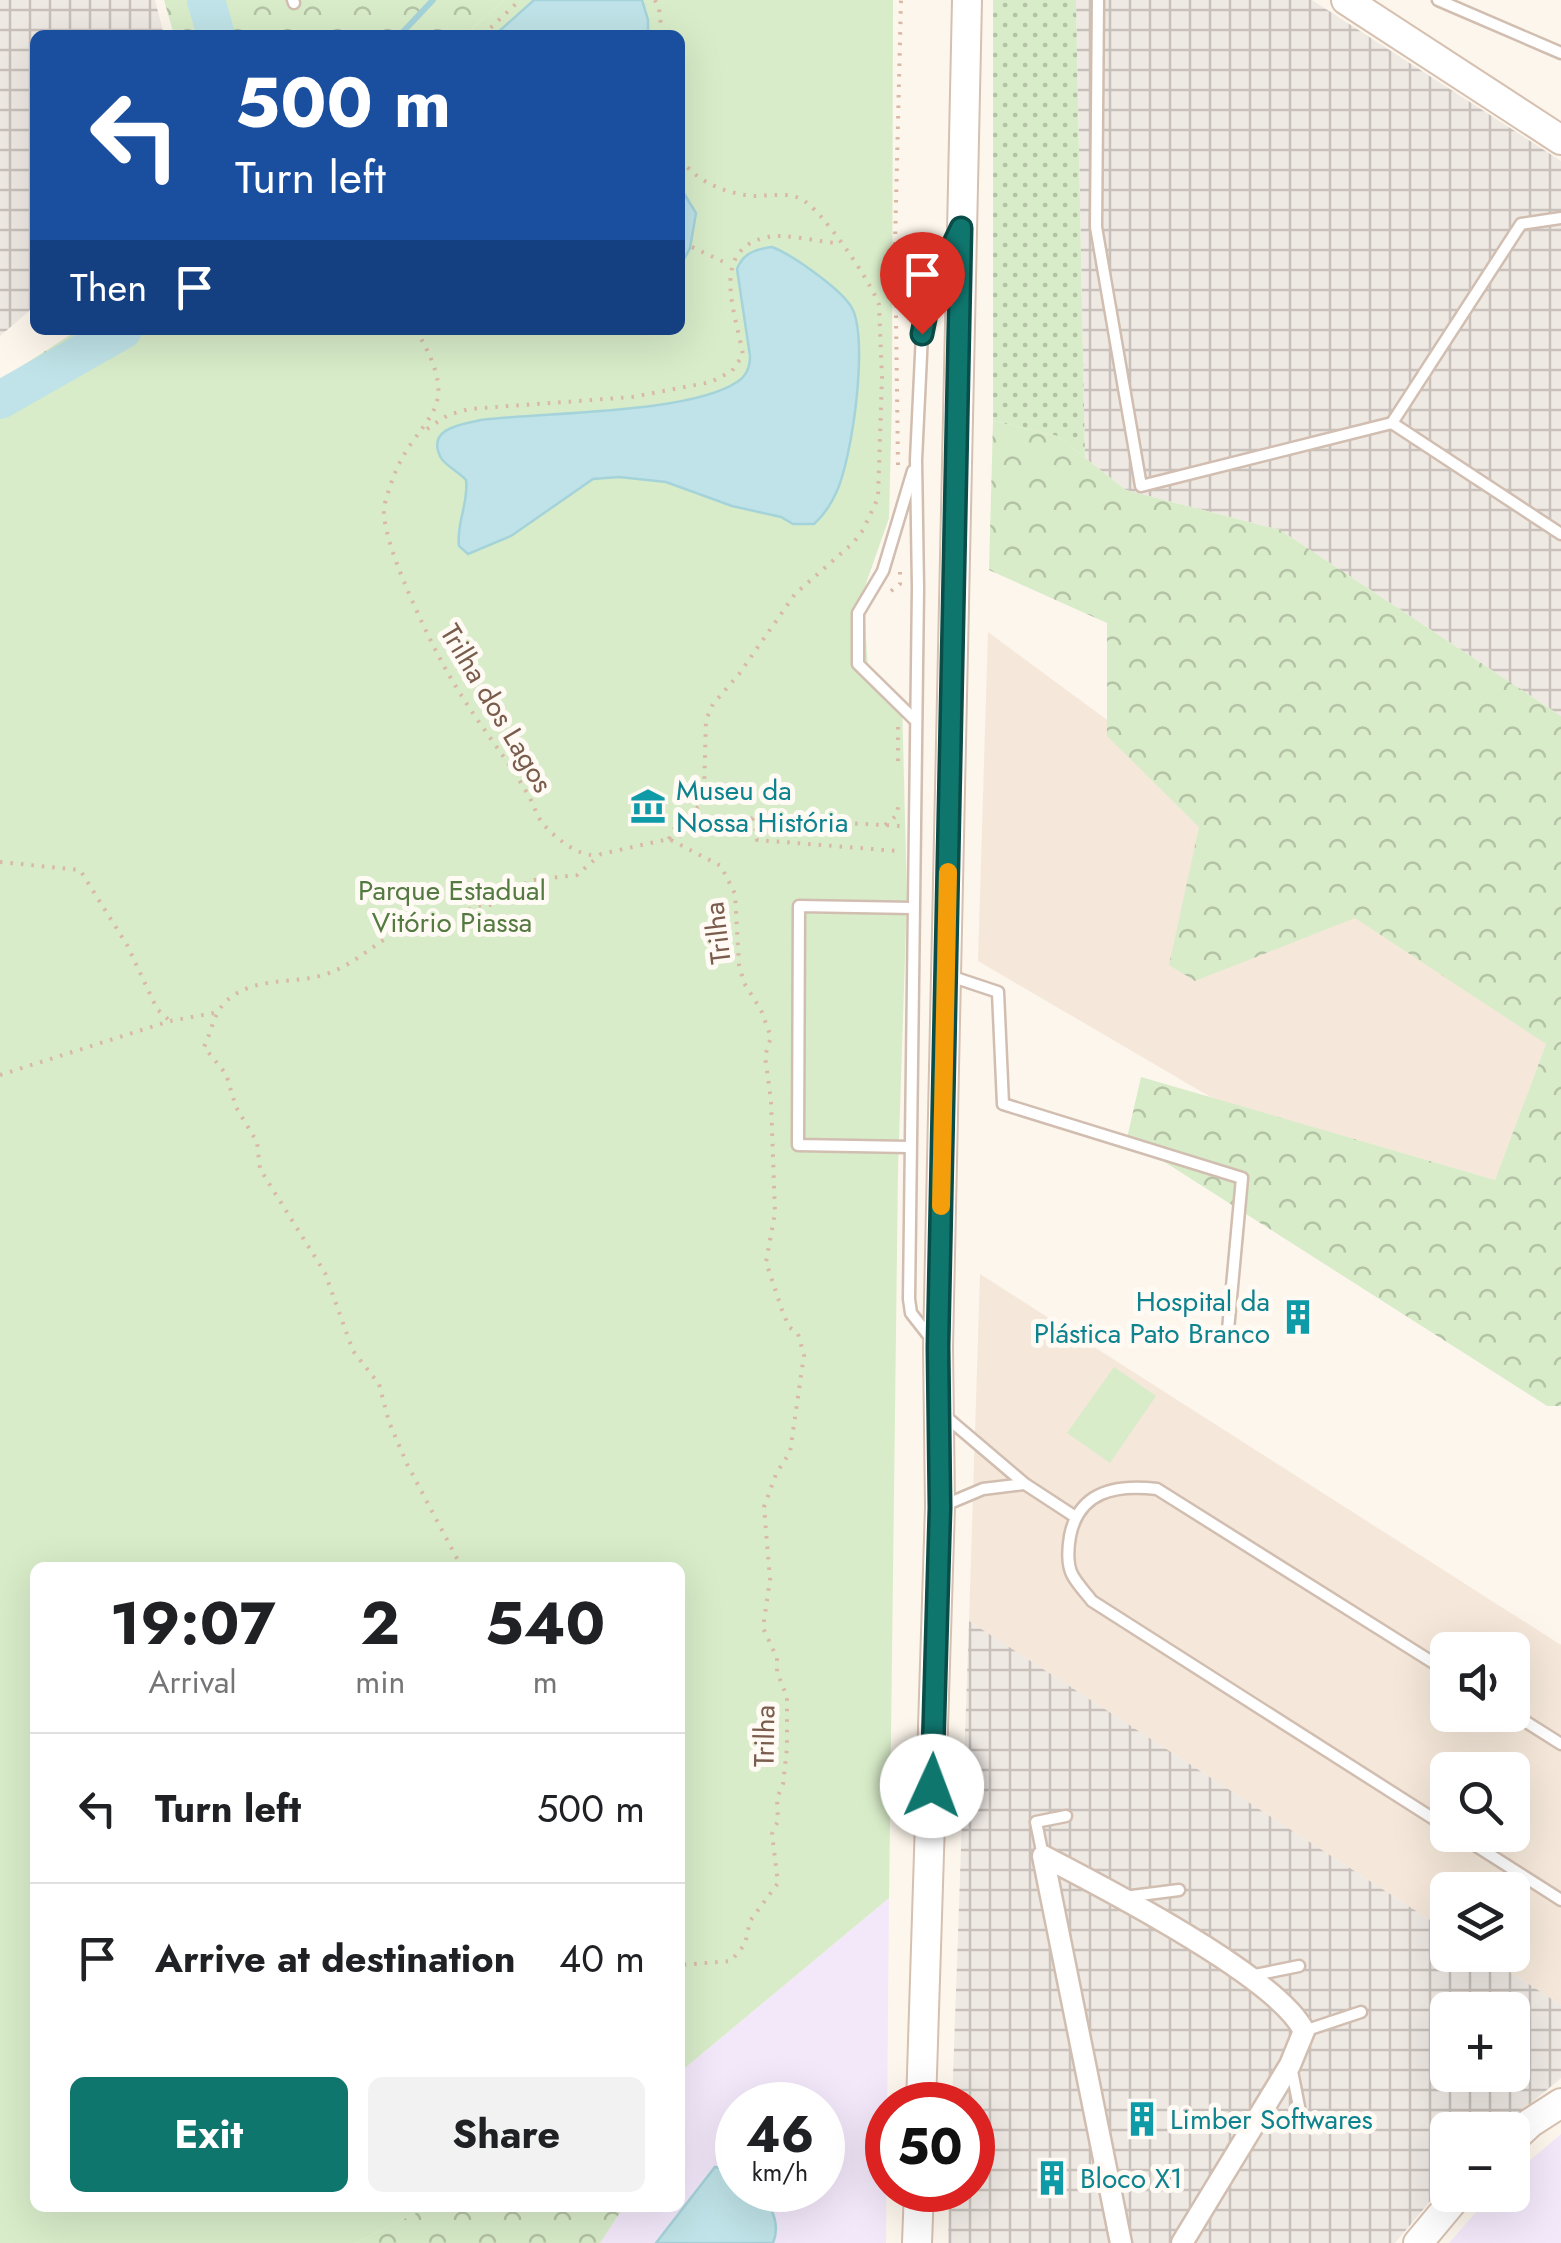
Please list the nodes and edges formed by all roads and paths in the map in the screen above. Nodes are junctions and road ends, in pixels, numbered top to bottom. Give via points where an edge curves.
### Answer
1 (520, 0) edge
2 (655, 0) edge
3 (901, 0) edge
4 (967, 0) edge
5 (1098, 0) edge
6 (1438, 0) edge
7 (1353, 2) edge
8 (488, 30) edge
9 (662, 30) edge
10 (1561, 35) edge
11 (1557, 50) edge
12 (1561, 140) edge
13 (685, 163) edge
14 (1561, 218) edge
15 (961, 228) junction
16 (840, 243) junction
17 (692, 247) dead end
18 (730, 265) junction
19 (419, 335) edge
20 (1392, 424) junction
21 (423, 432) junction
22 (916, 460) junction
23 (898, 478) dead end
24 (1561, 534) edge
25 (900, 567) dead end
26 (888, 593) dead end
27 (898, 704) junction
28 (914, 719) junction
29 (898, 772) dead end
30 (898, 806) dead end
31 (754, 818) junction
32 (885, 825) junction
33 (915, 827) junction
34 (669, 839) junction
35 (915, 852) junction
36 (602, 854) junction
37 (0, 862) edge
38 (913, 908) junction
39 (946, 974) junction
40 (214, 1012) junction
41 (170, 1020) junction
42 (0, 1075) edge
43 (909, 1146) junction
44 (1228, 1330) dead end
45 (938, 1347) junction
46 (939, 1411) junction
47 (1025, 1484) junction
48 (940, 1508) junction
49 (1074, 1516) junction
50 (459, 1562) edge
51 (1430, 1661) edge
52 (1530, 1724) edge
53 (1561, 1744) edge
54 (1066, 1816) dead end
55 (1430, 1817) edge
56 (1486, 1852) edge
57 (1042, 1856) junction
58 (1180, 1890) dead end
59 (1123, 1897) junction
60 (1561, 1900) edge
61 (685, 1965) edge
62 (1299, 1966) dead end
63 (1248, 1976) junction
64 (1361, 2012) dead end
65 (1304, 2031) junction
66 (1290, 2065) junction
67 (922, 2082) edge
68 (1561, 2103) edge
69 (1302, 2122) dead end
70 (1530, 2123) edge
71 (918, 2212) edge
72 (1444, 2212) edge
73 (917, 2243) edge
74 (1121, 2243) edge
75 (1182, 2243) edge
76 (1418, 2243) edge

1 - 8 path
2 - 9 path
3 - 23 path
4 - 15 main road
5 - 20 lane via 1096,226 1141,486
6 - 11 lane
7 - 12 main road
10 - 11 lane
13 - 16 path via 721,188 800,198
14 - 20 lane via 1522,224
15 - 22 lane via 930,294 922,334
15 - 39 main road
16 - 18 path via 770,236 746,245
16 - 34 path via 880,305 878,498 853,543 795,594 713,704 699,806
17 - 18 path
18 - 21 path via 743,355 710,382 632,397 468,409
19 - 21 path, Trilha dos Lagos via 438,382 435,410
20 - 24 lane
21 - 36 path, Trilha dos Lagos via 405,450 385,501 398,567 462,697 542,824 590,856
22 - 27 lane via 883,570 858,613 858,664
22 - 28 lane
25 - 26 path via 900,584
27 - 28 lane
27 - 29 path
28 - 33 lane
30 - 32 path
31 - 32 path
31 - 34 path
31 - 35 path via 756,840
32 - 33 path
33 - 35 lane
34 - 36 path
34 - 61 path, Trilha via 721,866 736,894 739,964 771,1037 766,1056 775,1213 766,1262 804,1355 790,1452 764,1507 770,1579 763,1628 787,1697 788,1748 772,1834 778,1884 730,1961
35 - 38 lane
36 - 40 path via 577,874 534,880 492,905 402,929 340,969 246,988
37 - 41 path via 80,870 157,1009
38 - 43 lane
38 - 43 lane via 799,906 798,1145
39 - 44 lane via 998,992 1003,1104 1242,1178
39 - 45 main road
40 - 41 path
40 - 50 path via 205,1052 226,1074 257,1142 260,1169 325,1273 353,1351 378,1384 407,1464
41 - 42 path
43 - 45 lane via 908,1299
45 - 46 main road
46 - 47 lane
46 - 48 main road
47 - 48 lane via 983,1489
47 - 49 lane
48 - 67 main road
49 - 51 lane via 1097,1495 1128,1486 1157,1489
49 - 55 lane via 1070,1573 1092,1602
52 - 53 lane
54 - 57 lane via 1036,1822
56 - 60 lane
57 - 59 street
57 - 74 street
58 - 59 lane
59 - 63 street
62 - 63 lane
63 - 65 street via 1298,2018
64 - 65 lane
65 - 66 street
66 - 69 lane
66 - 75 street
68 - 70 main road
71 - 73 main road
72 - 76 main road

